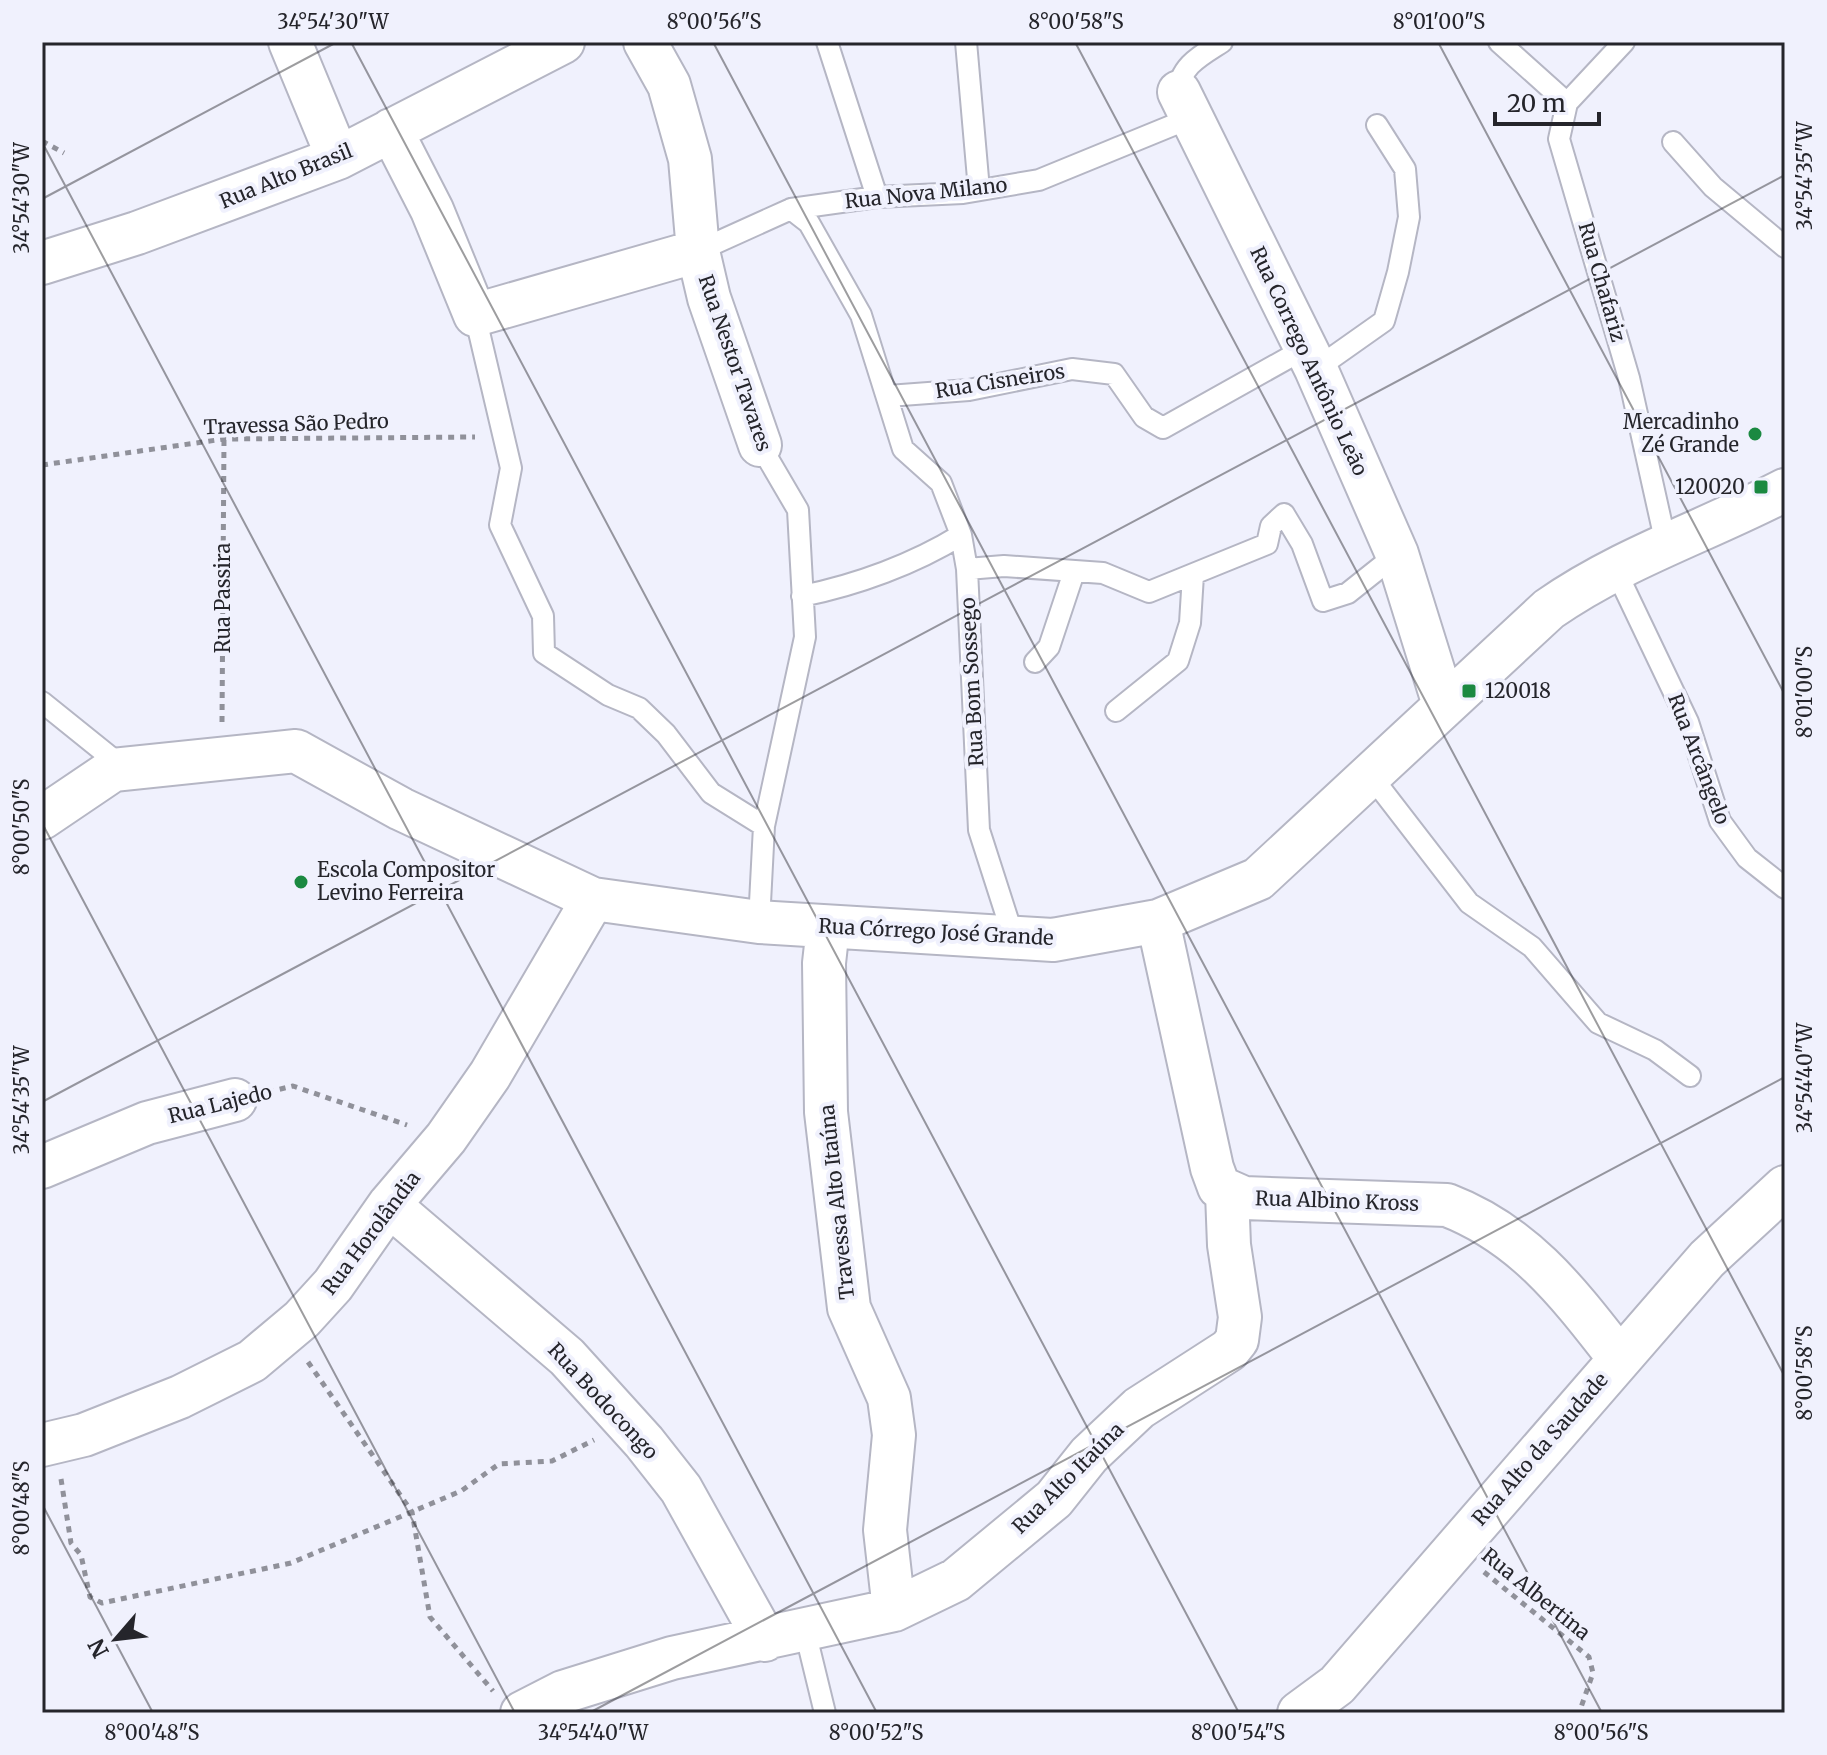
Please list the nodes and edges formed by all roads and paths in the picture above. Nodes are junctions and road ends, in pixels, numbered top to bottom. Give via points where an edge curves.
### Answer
1 (290, 42) edge
2 (563, 42) edge
3 (645, 42) edge
4 (827, 42) edge
5 (966, 42) edge
6 (1222, 42) edge
7 (1499, 42) edge
8 (1624, 42) edge
9 (1567, 103) junction
10 (1186, 104) junction
11 (1377, 125) dead end
12 (391, 130) junction
13 (42, 141) edge
14 (1673, 142) dead end
15 (64, 153) dead end
16 (338, 158) junction
17 (979, 190) junction
18 (877, 197) junction
19 (791, 209) junction
20 (1785, 247) edge
21 (698, 251) junction
22 (42, 263) edge
23 (475, 315) junction
24 (1311, 359) junction
25 (888, 396) junction
26 (505, 436) junction
27 (224, 439) junction
28 (760, 445) joint
29 (42, 465) edge
30 (1785, 490) edge
31 (961, 535) junction
32 (1666, 544) junction
33 (1397, 554) junction
34 (967, 569) junction
35 (1615, 569) junction
36 (1074, 572) junction
37 (1193, 575) junction
38 (802, 596) junction
39 (1035, 662) dead end
40 (42, 702) edge
41 (1444, 705) junction
42 (1116, 711) dead end
43 (221, 757) junction
44 (124, 768) junction
45 (1371, 776) junction
46 (42, 818) edge
47 (764, 826) junction
48 (1785, 888) edge
49 (593, 899) junction
50 (1158, 921) junction
51 (759, 922) junction
52 (828, 927) junction
53 (1014, 939) junction
54 (1690, 1076) dead end
55 (235, 1100) joint
56 (446, 1138) junction
57 (42, 1167) edge
58 (1785, 1187) edge
59 (1227, 1193) junction
60 (389, 1205) junction
61 (287, 1332) junction
62 (1619, 1358) junction
63 (627, 1423) junction
64 (48, 1443) edge
65 (412, 1512) junction
66 (1454, 1549) junction
67 (894, 1610) junction
68 (805, 1631) junction
69 (765, 1640) junction
70 (512, 1707) edge
71 (825, 1713) edge
72 (1299, 1713) edge
73 (1579, 1713) edge

1 - 16 street
2 - 12 street, Rua Alto Brasil
3 - 21 street, Rua Nestor Tavares via 669,85 690,159
4 - 18 lane
5 - 17 lane
6 - 10 lane via 1179,78
7 - 9 lane
8 - 9 lane
9 - 32 lane, Rua Chafariz via 1559,139 1629,378
10 - 17 lane, Rua Nova Milano via 1039,180
10 - 24 street, Rua Corrego Antônio Leão
11 - 24 lane via 1405,169 1409,217 1398,272 1384,321
12 - 16 street, Rua Alto Brasil
12 - 23 street via 432,210
13 - 15 path
14 - 20 lane via 1713,187
16 - 22 street, Rua Alto Brasil
17 - 18 lane, Rua Nova Milano
18 - 19 lane, Rua Nova Milano
19 - 21 lane, Rua Nova Milano
19 - 25 lane via 809,223 861,315
21 - 23 street
21 - 28 street, Rua Nestor Tavares
23 - 26 lane
24 - 25 lane, Rua Cisneiros via 1163,428 1144,417 1114,374 1072,369 969,390
24 - 33 street, Rua Corrego Antônio Leão
25 - 31 lane via 903,449 941,483
26 - 27 path, Travessa São Pedro
26 - 47 lane via 511,468 500,525 543,616 544,653 608,695 639,708 711,793
27 - 29 path, Travessa São Pedro
27 - 43 path, Rua Passira
28 - 38 lane, Rua Nestor Tavares via 798,510
30 - 32 street, Rua Córrego José Grande
31 - 34 lane
31 - 38 lane via 935,551 837,589
32 - 35 street, Rua Córrego José Grande
33 - 37 lane, Rua Bom Sossego via 1348,593 1323,601 1302,544 1284,514 1271,526 1267,544
33 - 41 street, Rua Corrego Antônio Leão
34 - 36 lane, Rua Bom Sossego via 1004,566
34 - 53 lane, Rua Bom Sossego via 979,830
35 - 41 street, Rua Córrego José Grande via 1549,609
35 - 48 lane, Rua Arcângelo via 1688,722 1720,821 1747,858
36 - 37 lane, Rua Bom Sossego via 1103,573 1149,592
36 - 39 lane via 1049,647
37 - 42 lane via 1190,623 1178,661
38 - 47 lane, Rua Nestor Tavares via 805,637
40 - 44 lane
41 - 45 street, Rua Córrego José Grande
43 - 44 street, Rua Córrego José Grande
43 - 49 street, Rua Córrego José Grande via 296,751 388,802
44 - 46 street, Rua Córrego José Grande via 113,770
45 - 50 street, Rua Córrego José Grande via 1258,879
45 - 54 lane via 1469,903 1532,947 1598,1023 1655,1050
47 - 51 lane, Rua Nestor Tavares
49 - 51 street, Rua Córrego José Grande
49 - 56 street, Rua Horolândia via 490,1075
50 - 53 street, Rua Córrego José Grande via 1053,940
50 - 59 street, Rua Albino Kross via 1212,1168
51 - 52 street, Rua Córrego José Grande
52 - 53 street, Rua Córrego José Grande
52 - 67 street, Travessa Alto Itaúna via 826,1112 849,1308 889,1398 885,1530
55 - 56 path, Rua Lajedo via 293,1086
55 - 57 street, Rua Lajedo via 147,1123
56 - 60 street, Rua Horolândia
58 - 62 street, Rua Alto da Saudade via 1707,1259
59 - 62 street, Rua Albino Kross via 1244,1198 1447,1205 1470,1214 1521,1245 1552,1273
59 - 67 street, Rua Alto Itaúna via 1240,1317 1237,1340 1139,1408 1089,1455 1054,1499 956,1580
60 - 61 street, Rua Horolândia via 333,1285
60 - 63 street, Rua Bodocongo via 567,1357
61 - 64 street, Rua Horolândia via 252,1361 180,1397 84,1435
61 - 65 path
62 - 66 street, Rua Alto da Saudade
63 - 65 path via 552,1461 499,1464 461,1491
63 - 69 street, Rua Bodocongo via 681,1489
64 - 65 path via 71,1543 81,1555 90,1597 102,1603 291,1563
65 - 70 path via 430,1617
66 - 72 street, Rua Alto da Saudade via 1337,1685
66 - 73 path, Rua Albertina via 1589,1657 1593,1673
67 - 68 street, Rua Alto Itaúna
68 - 69 street, Rua Alto Itaúna
68 - 71 lane
69 - 70 street, Rua Alto Itaúna via 672,1658

